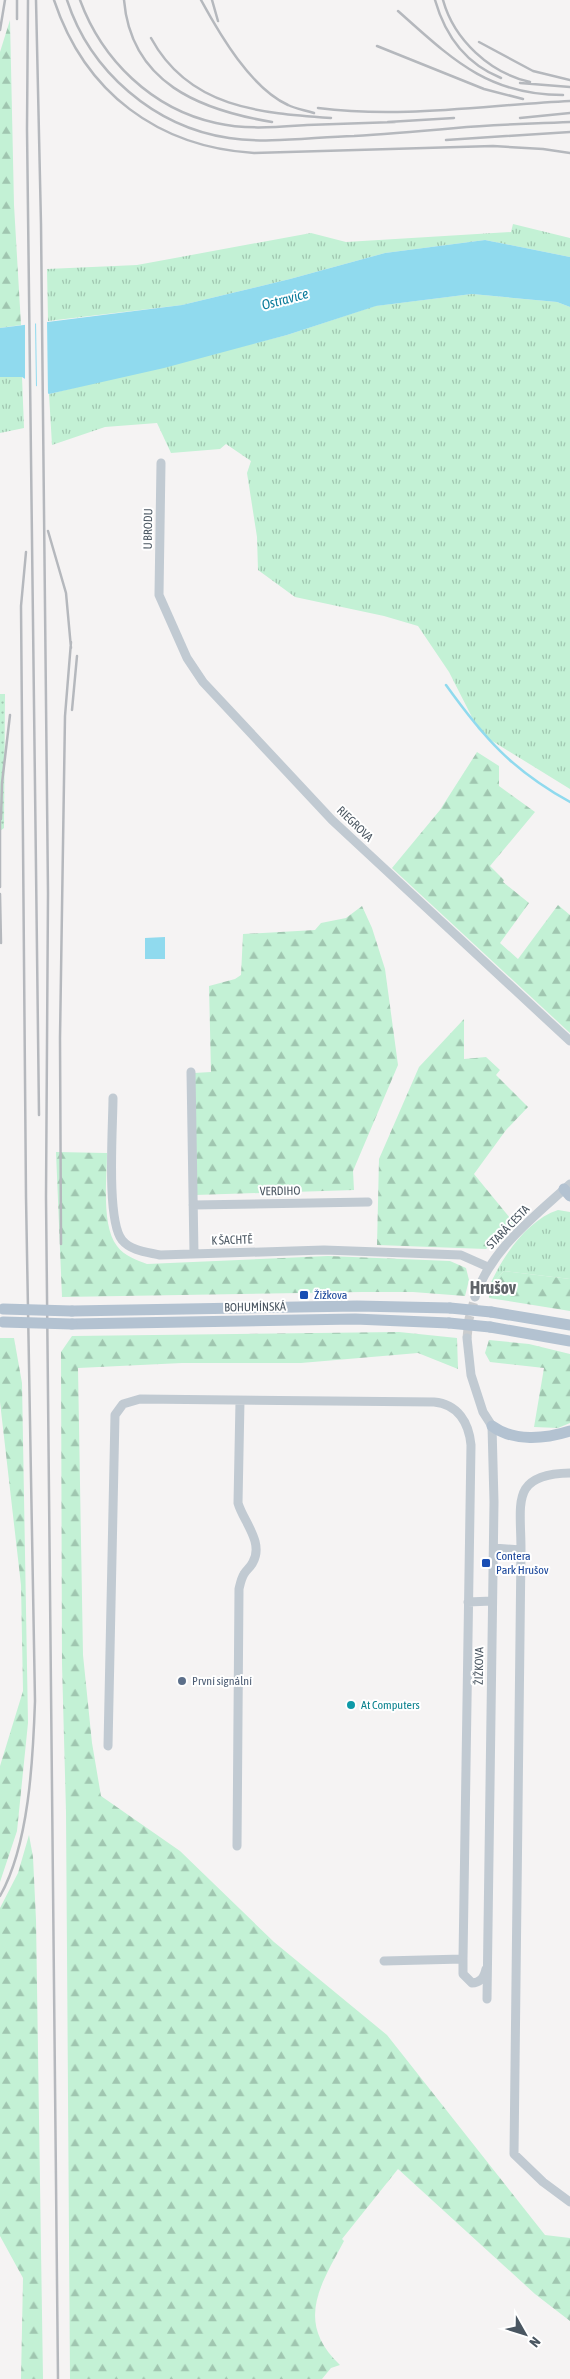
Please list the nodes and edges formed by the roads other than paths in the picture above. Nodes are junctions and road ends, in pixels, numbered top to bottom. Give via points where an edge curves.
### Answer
1 (161, 463) dead end
2 (160, 595) joint
3 (570, 1041) edge
4 (190, 1072) dead end
5 (113, 1098) dead end
6 (568, 1190) edge
7 (368, 1202) dead end
8 (193, 1204) junction
9 (194, 1254) junction
10 (488, 1267) junction
11 (475, 1297) tunnel mouth
12 (1, 1309) edge
13 (534, 1318) junction
14 (570, 1320) edge
15 (1, 1322) edge
16 (570, 1325) edge
17 (531, 1333) junction
18 (467, 1338) tunnel mouth
19 (570, 1341) edge
20 (570, 1348) edge
21 (240, 1400) junction
22 (492, 1426) junction
23 (570, 1431) edge
24 (570, 1473) edge
25 (494, 1548) junction
26 (521, 1550) junction
27 (492, 1601) junction
28 (468, 1602) junction
29 (108, 1746) dead end
30 (237, 1846) dead end
31 (488, 1957) junction
32 (463, 1959) junction
33 (384, 1961) dead end
34 (486, 1999) dead end
35 (570, 2202) edge

1 - 2 street, U BRODU
2 - 3 street, RIEGROVA via 187,658 203,682 332,820
4 - 8 street
5 - 9 street, K ŠACHTĚ via 113,1213 121,1239 134,1249 160,1255
6 - 10 street, STARÁ CESTA via 511,1240
7 - 8 street, VERDIHO
8 - 9 street
9 - 10 street, K ŠACHTĚ via 324,1250 461,1255
10 - 11 street, STARÁ CESTA
12 - 13 main road, BOHUMÍNSKÁ, bridge via 72,1311 357,1306 450,1308
13 - 14 main road
13 - 16 main road, BOHUMÍNSKÁ
15 - 17 main road, BOHUMÍNSKÁ, bridge via 355,1320 449,1323
17 - 19 main road, BOHUMÍNSKÁ
17 - 20 main road
18 - 22 street, ŽIŽKOVA via 471,1375 483,1412
21 - 28 street via 434,1402 457,1410 467,1425 471,1445
21 - 29 street via 140,1399 124,1404 115,1415
21 - 30 street via 238,1504 251,1528 256,1548 254,1561 244,1574 239,1589
22 - 23 main road via 506,1435 515,1436 544,1437
22 - 25 street, ŽIŽKOVA
24 - 26 street via 552,1473 526,1486 521,1502
25 - 26 street
25 - 27 street, ŽIŽKOVA
26 - 35 street via 514,2154
27 - 28 street
27 - 31 street, ŽIŽKOVA
28 - 32 street
31 - 32 street via 483,1978 474,1983 464,1977
31 - 34 street, ŽIŽKOVA
32 - 33 street

